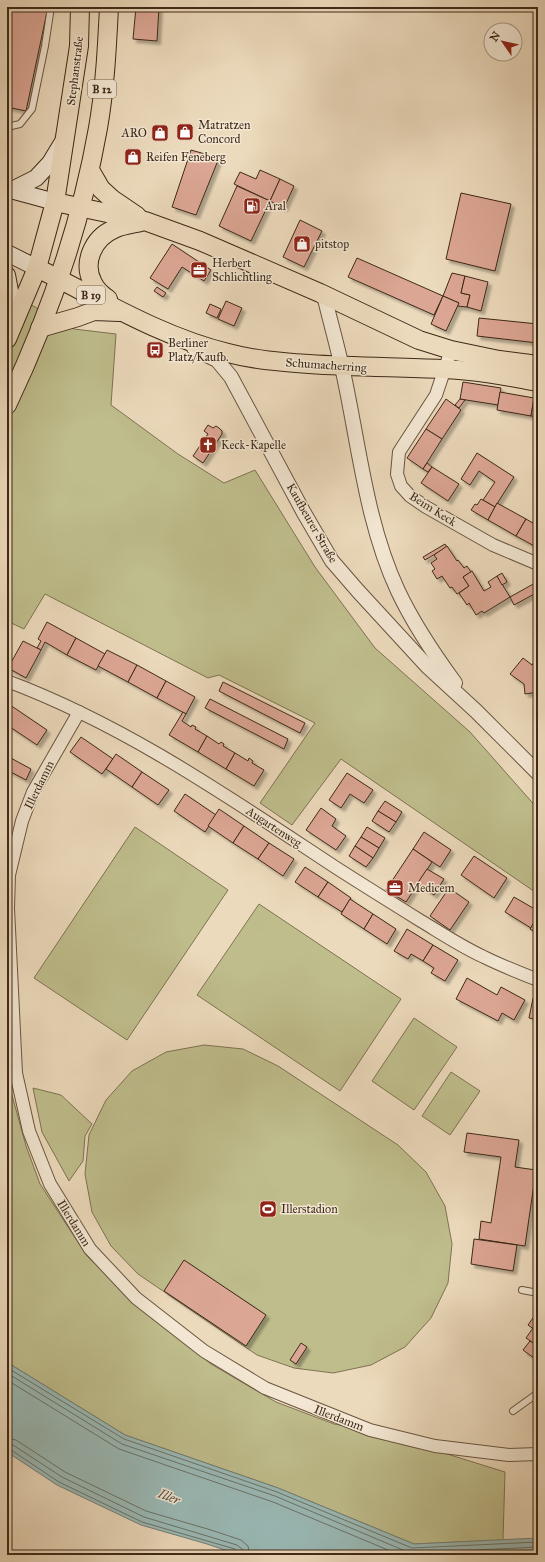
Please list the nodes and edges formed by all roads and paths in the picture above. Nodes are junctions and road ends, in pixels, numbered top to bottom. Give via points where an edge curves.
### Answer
1 (51, 7) edge
2 (80, 7) edge
3 (109, 7) edge
4 (7, 127) edge
5 (66, 135) junction
6 (90, 170) junction
7 (9, 190) edge
8 (55, 202) junction
9 (81, 207) junction
10 (145, 221) junction
11 (7, 253) edge
12 (38, 268) junction
13 (7, 275) edge
14 (59, 279) junction
15 (324, 295) junction
16 (121, 312) junction
17 (15, 318) junction
18 (40, 328) junction
19 (7, 339) edge
20 (185, 340) junction
21 (451, 350) junction
22 (538, 365) edge
23 (341, 366) junction
24 (444, 369) junction
25 (538, 382) edge
26 (7, 405) edge
27 (538, 564) edge
28 (7, 681) edge
29 (476, 711) junction
30 (79, 712) junction
31 (538, 773) edge
32 (538, 980) edge
33 (522, 1290) dead end
34 (538, 1293) edge
35 (538, 1393) edge
36 (513, 1411) dead end
37 (538, 1454) edge

1 - 4 lane via 32,109 20,124
2 - 5 main road, Stephanstraße / B 12 via 79,46
3 - 6 main road, B 12 via 108,43
5 - 7 main road via 50,163 36,178
5 - 8 main road, B 12
6 - 9 main road, B 12
6 - 10 main road via 101,189
7 - 8 main road
8 - 9 main road
8 - 12 main road, B 12
9 - 10 main road
9 - 14 main road, B 12
10 - 15 main road via 212,245
10 - 16 main road via 114,228 104,234 94,243 88,265 97,290
11 - 12 main road, B 19
12 - 14 main road, B 19
12 - 17 main road
13 - 17 main road
14 - 16 main road, B 19
14 - 18 main road
15 - 21 main road via 419,340
15 - 23 street, Kaufbeurer Straße / B 19
16 - 18 main road via 94,311
16 - 20 main road, Schumacherring / B 19
17 - 19 main road
18 - 26 main road
20 - 23 main road, Schumacherring via 228,353 268,361
20 - 29 street, Kaufbeurer Straße / B 19 via 198,351 217,360 231,378 332,561 427,666
21 - 22 main road
21 - 24 street, Beim Keck
23 - 24 main road, Schumacherring
23 - 29 street, Kaufbeurer Straße / B 19 via 370,506 382,550 397,589 415,625
24 - 25 main road, Schumacherring
24 - 27 street, Beim Keck via 436,395 399,452 397,474 401,486 426,507 493,545
28 - 30 street, Augartenweg
29 - 31 street, Kaufbeurer Straße / B 19
30 - 32 street, Augartenweg via 146,747 249,810 453,941 484,958
30 - 37 street, Illerdamm via 33,792 21,825 9,875 8,908 16,1073 29,1131 50,1184 90,1249 136,1298 204,1351 265,1388 370,1430 427,1444 502,1454
33 - 34 lane
35 - 36 lane

